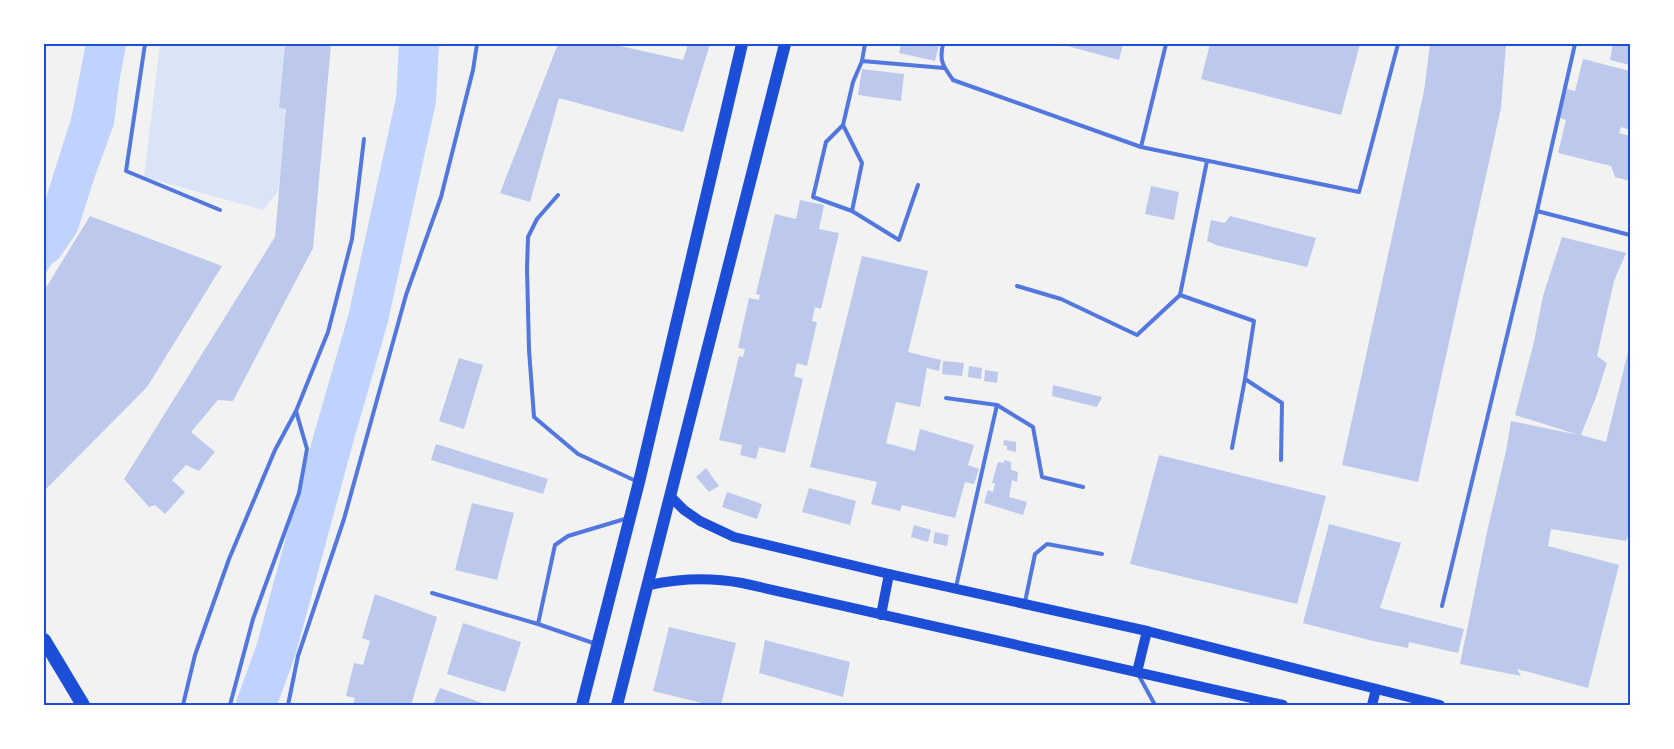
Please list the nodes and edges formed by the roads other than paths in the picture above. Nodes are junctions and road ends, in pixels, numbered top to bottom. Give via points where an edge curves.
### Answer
1 (145, 44) edge
2 (477, 44) edge
3 (742, 44) edge
4 (784, 44) edge
5 (865, 44) edge
6 (943, 44) edge
7 (1166, 44) edge
8 (1398, 44) edge
9 (1575, 44) edge
10 (862, 61) junction
11 (944, 68) junction
12 (843, 125) junction
13 (364, 139) dead end
14 (1141, 147) junction
15 (1207, 161) junction
16 (918, 184) dead end
17 (558, 195) dead end
18 (220, 210) dead end
19 (852, 211) junction
20 (1537, 211) junction
21 (1630, 235) edge
22 (1017, 286) dead end
23 (1180, 295) junction
24 (1245, 379) junction
25 (946, 398) dead end
26 (997, 405) junction
27 (296, 411) junction
28 (1232, 448) dead end
29 (1281, 460) dead end
30 (638, 482) junction
31 (1084, 487) dead end
32 (670, 497) junction
33 (630, 517) junction
34 (1102, 554) dead end
35 (889, 574) junction
36 (648, 585) junction
37 (955, 589) junction
38 (432, 593) dead end
39 (1025, 604) junction
40 (1442, 606) dead end
41 (881, 615) junction
42 (538, 624) junction
43 (1147, 631) junction
44 (44, 640) edge
45 (598, 644) junction
46 (1137, 672) junction
47 (1376, 690) junction
48 (83, 705) edge
49 (183, 705) edge
50 (230, 705) edge
51 (288, 705) edge
52 (582, 705) edge
53 (617, 705) edge
54 (1155, 705) edge
55 (1283, 705) edge
56 (1372, 705) edge
57 (1440, 705) edge

1 - 18 lane via 126,171
2 - 51 lane via 441,197 406,295 344,519 298,656
3 - 30 main road
4 - 32 main road
5 - 10 lane
6 - 11 lane
7 - 14 lane
8 - 15 lane via 1359,192
9 - 20 lane
10 - 11 lane
10 - 12 lane via 853,82
11 - 14 lane via 953,80
12 - 19 lane via 862,163
12 - 19 lane via 826,142 813,197
13 - 27 lane via 352,240 328,332
14 - 15 lane
15 - 23 lane
16 - 19 lane via 899,240
17 - 30 lane via 537,219 528,237 529,350 534,417 578,454
20 - 21 lane
20 - 40 lane
22 - 23 lane via 1061,299 1137,335
23 - 24 lane via 1254,321
24 - 28 lane
24 - 29 lane via 1282,403
25 - 26 lane
26 - 31 lane via 1034,427 1042,476
26 - 37 lane
27 - 49 lane via 275,450 228,559 195,655
27 - 50 lane via 307,449 299,493 253,619
30 - 33 main road
32 - 35 main road via 700,521 734,537
32 - 36 main road
33 - 42 lane via 568,536 555,545
33 - 45 main road
34 - 39 lane via 1047,544 1035,554
35 - 37 main road
35 - 41 main road
36 - 41 main road via 686,579 724,580
36 - 53 main road
37 - 39 main road
38 - 42 lane
39 - 43 main road
41 - 46 main road
42 - 45 lane
43 - 46 main road
43 - 47 main road
44 - 48 highway
45 - 52 main road
46 - 54 lane
46 - 55 main road
47 - 56 main road
47 - 57 main road

